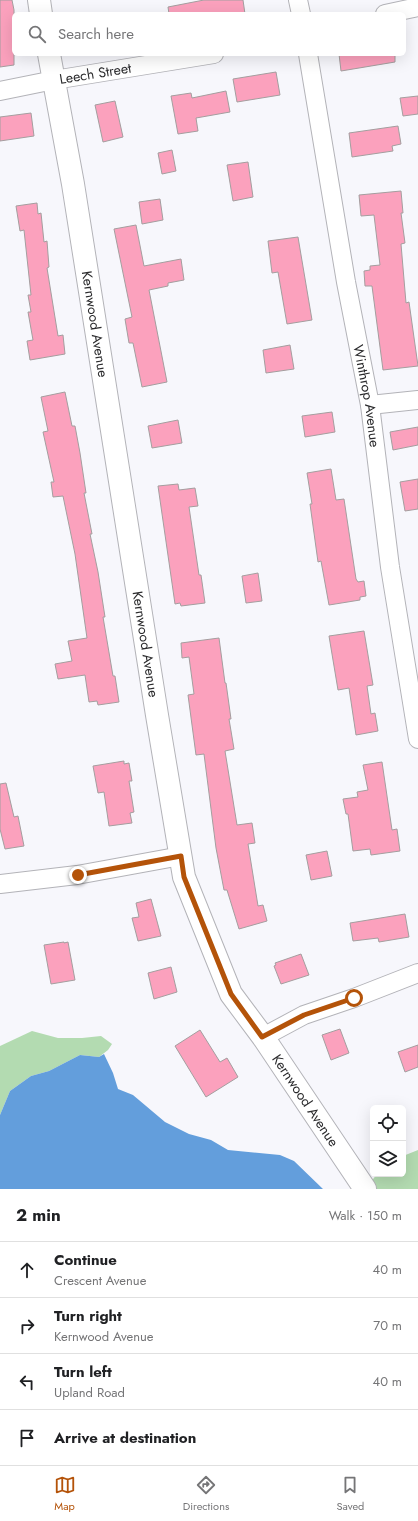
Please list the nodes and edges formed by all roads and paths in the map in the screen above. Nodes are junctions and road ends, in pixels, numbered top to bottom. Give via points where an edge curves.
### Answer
1 (39, 0) edge
2 (298, 0) edge
3 (418, 7) edge
4 (41, 12) edge
5 (301, 12) edge
6 (394, 12) edge
7 (49, 56) edge
8 (202, 56) edge
9 (308, 56) edge
10 (54, 80) junction
11 (0, 92) edge
12 (418, 400) edge
13 (370, 406) junction
14 (418, 739) edge
15 (181, 856) junction
16 (0, 884) edge
17 (418, 973) edge
18 (262, 1037) junction
19 (360, 1182) edge

1 - 4 main road
2 - 5 street
3 - 6 street
7 - 10 main road, Kernwood Avenue
8 - 10 street, Leech Street
9 - 13 street, Winthrop Avenue via 346,282
10 - 11 street, Leech Street
10 - 15 main road, Kernwood Avenue
12 - 13 street
13 - 14 street, Winthrop Avenue via 390,567
15 - 16 street via 78,875
15 - 18 main road, Kernwood Avenue via 184,877 231,994
17 - 18 street via 304,1015
18 - 19 main road, Kernwood Avenue

